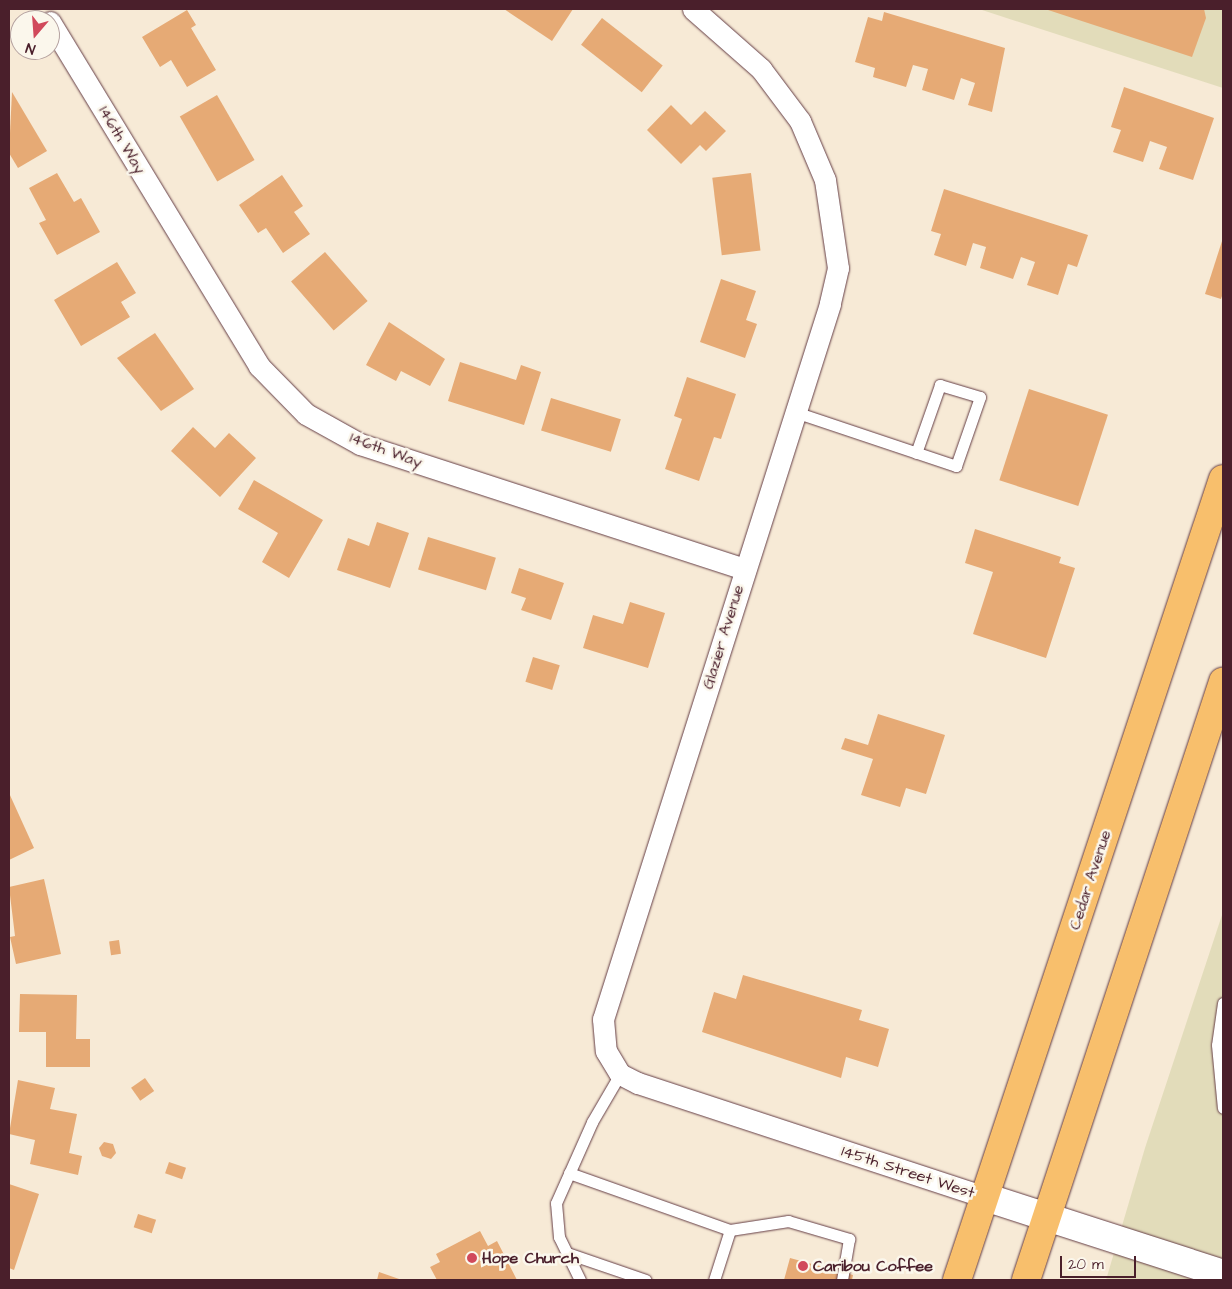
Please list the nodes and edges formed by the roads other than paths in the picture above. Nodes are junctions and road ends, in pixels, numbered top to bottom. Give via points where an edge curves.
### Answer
1 (693, 9) edge
2 (60, 39) edge
3 (795, 412) junction
4 (916, 453) junction
5 (1223, 479) edge
6 (745, 570) junction
7 (1223, 682) edge
8 (1223, 1003) edge
9 (620, 1074) junction
10 (1223, 1108) edge
11 (569, 1173) junction
12 (985, 1197) junction
13 (1048, 1217) junction
14 (730, 1230) junction
15 (567, 1252) junction
16 (1223, 1274) edge
17 (580, 1280) edge
18 (646, 1280) edge
19 (714, 1280) edge
20 (842, 1280) edge
21 (957, 1280) edge
22 (1026, 1280) edge

1 - 3 street, Glazier Avenue via 761,69 800,121 825,180 838,268
2 - 6 street, 146th Way via 259,366 306,414 360,444
3 - 4 lane
3 - 6 street, Glazier Avenue
4 - 4 lane via 956,466 980,397 940,385
5 - 12 highway, Cedar Avenue
6 - 9 street, Glazier Avenue via 603,1019 606,1051
7 - 13 highway
8 - 10 lane via 1217,1045
9 - 11 lane
9 - 12 street, 145th Street West
11 - 14 lane
11 - 15 lane via 556,1203 559,1238
12 - 13 street, 145th Street West
12 - 21 highway, Cedar Avenue
13 - 16 street, 145th Street West
13 - 22 highway
14 - 19 lane
14 - 20 lane via 788,1221 849,1239
15 - 17 lane
15 - 18 lane

